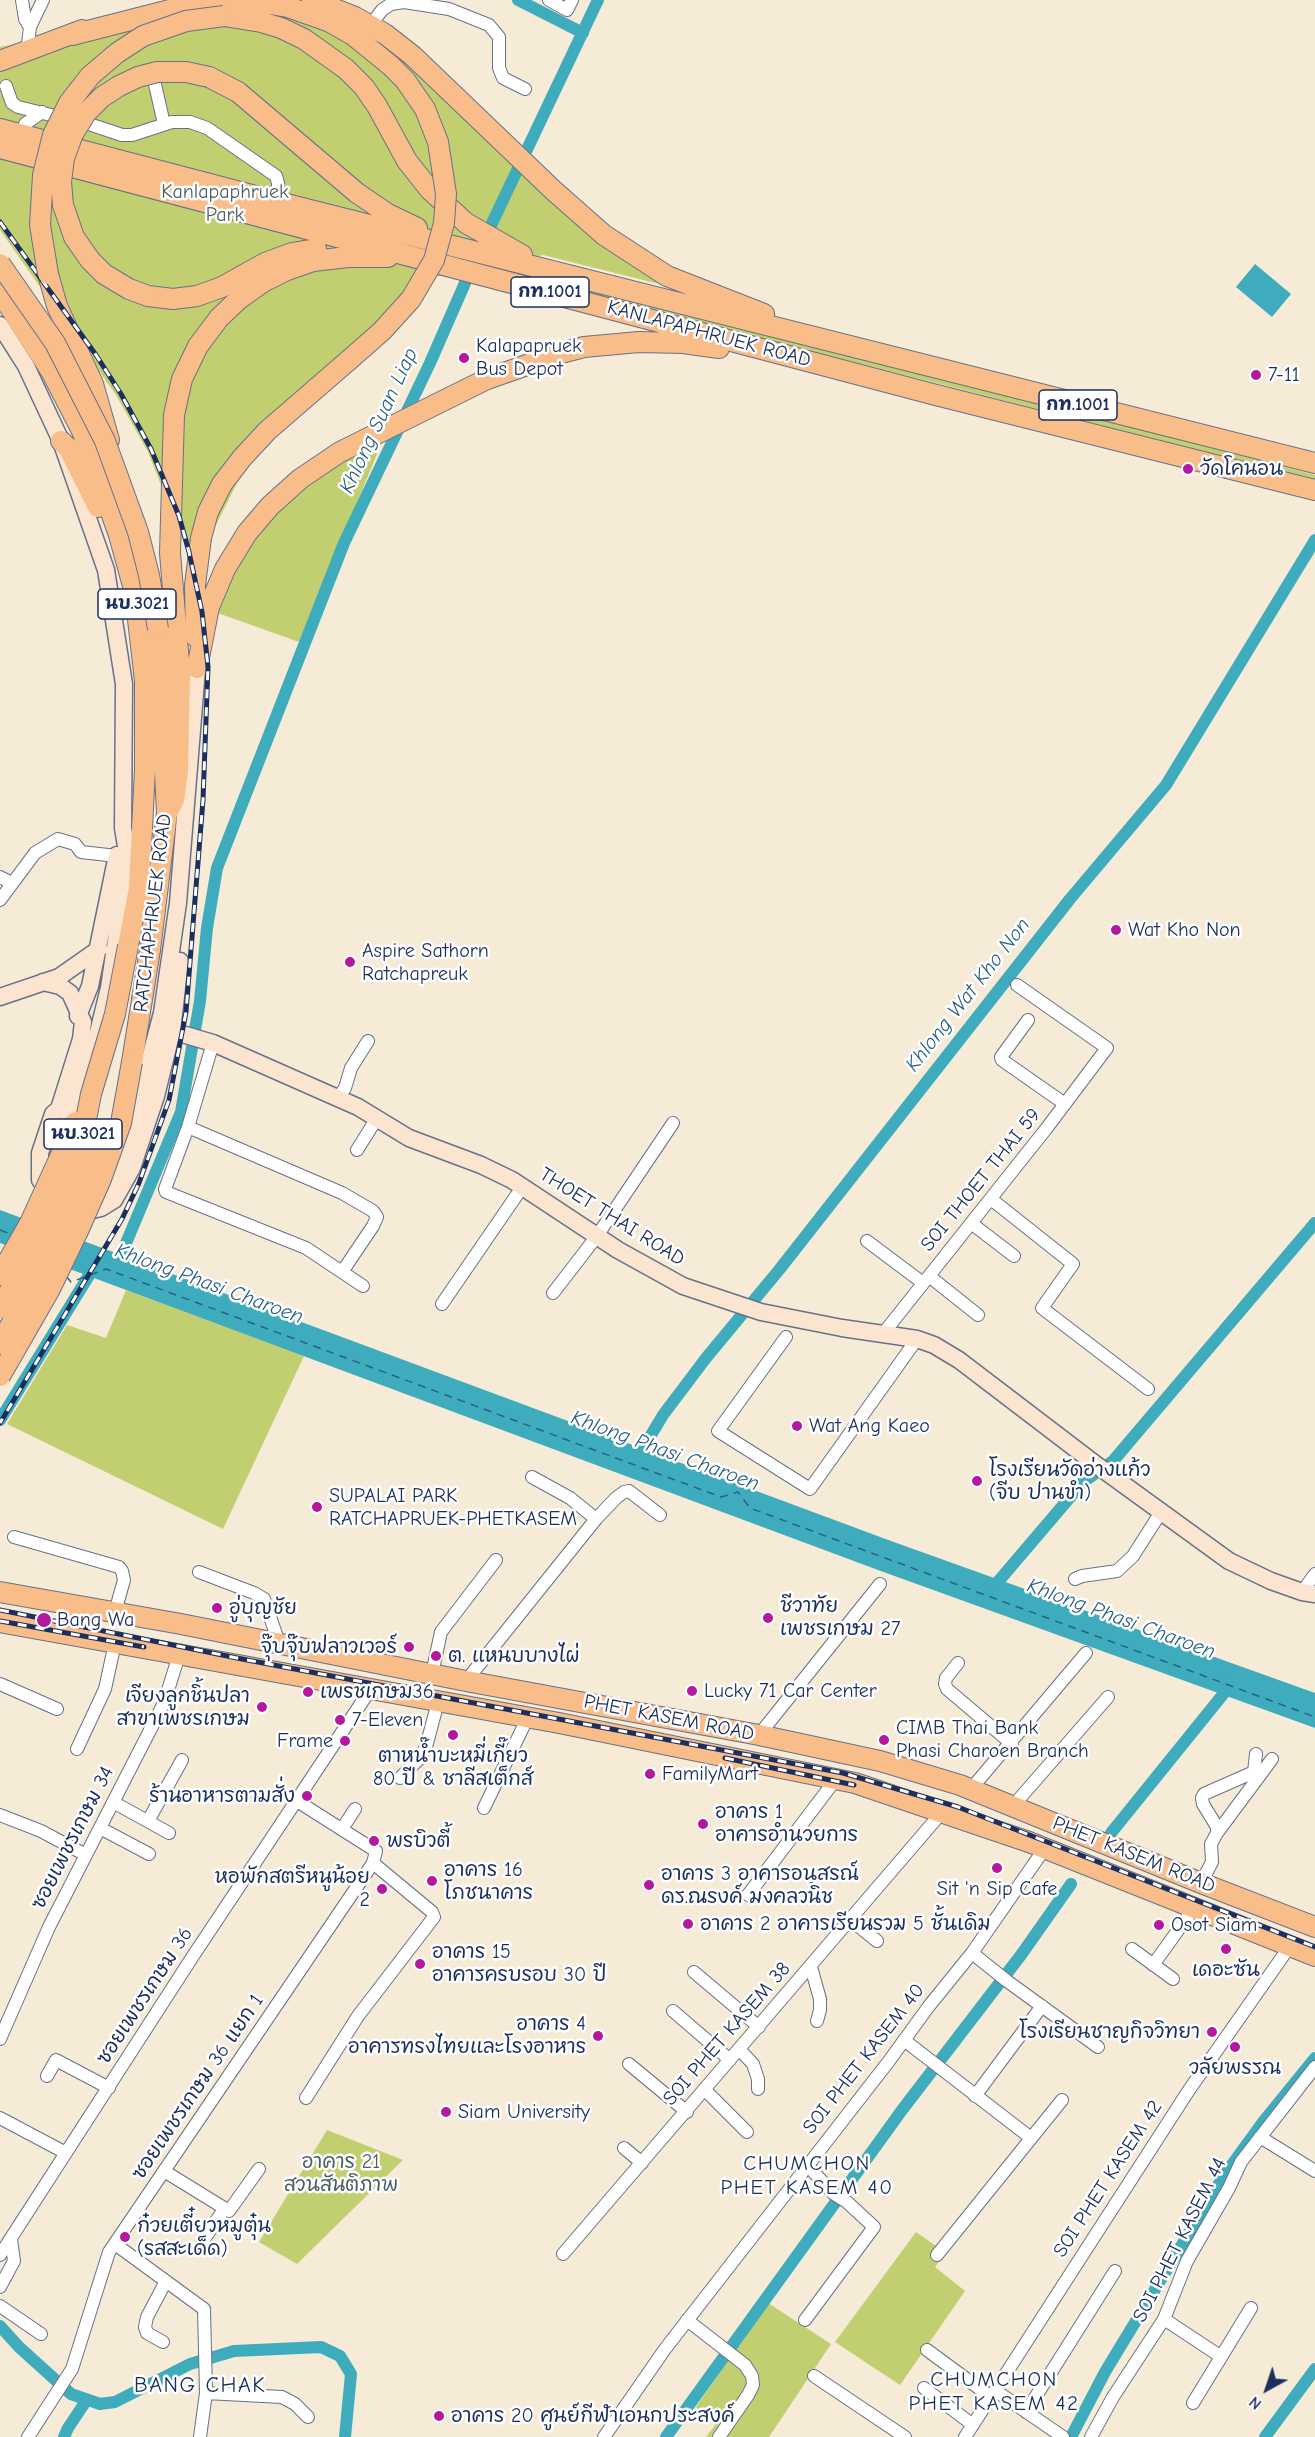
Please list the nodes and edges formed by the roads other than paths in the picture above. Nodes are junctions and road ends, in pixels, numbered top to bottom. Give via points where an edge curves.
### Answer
1 (22, 0) edge
2 (43, 0) edge
3 (153, 0) edge
4 (549, 0) edge
5 (572, 0) edge
6 (329, 2) edge
7 (370, 26) junction
8 (30, 27) junction
9 (72, 35) junction
10 (27, 52) junction
11 (0, 61) edge
12 (154, 80) dead end
13 (6, 86) dead end
14 (525, 89) dead end
15 (42, 112) junction
16 (25, 124) dead end
17 (164, 124) junction
18 (0, 129) edge
19 (0, 148) edge
20 (278, 202) junction
21 (486, 242) junction
22 (463, 248) junction
23 (417, 258) junction
24 (0, 264) edge
25 (0, 292) edge
26 (0, 325) edge
27 (842, 345) junction
28 (896, 384) junction
29 (61, 441) junction
30 (1315, 464) edge
31 (1315, 490) edge
32 (119, 535) junction
33 (135, 593) junction
34 (197, 668) junction
35 (167, 813) junction
36 (123, 828) junction
37 (117, 856) junction
38 (0, 877) edge
39 (12, 883) junction
40 (0, 900) edge
41 (178, 903) junction
42 (99, 949) junction
43 (43, 982) junction
44 (1017, 985) dead end
45 (0, 997) edge
46 (79, 1012) junction
47 (1028, 1020) dead end
48 (194, 1037) junction
49 (368, 1041) dead end
50 (132, 1062) junction
51 (91, 1094) junction
52 (338, 1098) junction
53 (1065, 1104) junction
54 (377, 1118) junction
55 (673, 1123) dead end
56 (188, 1127) junction
57 (357, 1150) dead end
58 (523, 1186) junction
59 (991, 1199) junction
60 (971, 1223) junction
61 (597, 1236) junction
62 (867, 1241) dead end
63 (1014, 1256) dead end
64 (342, 1272) junction
65 (0, 1275) edge
66 (926, 1280) junction
67 (363, 1286) dead end
68 (553, 1293) dead end
69 (442, 1304) dead end
70 (0, 1308) edge
71 (978, 1315) dead end
72 (882, 1335) junction
73 (786, 1337) dead end
74 (917, 1339) junction
75 (0, 1344) edge
76 (0, 1376) edge
77 (1148, 1389) dead end
78 (532, 1477) dead end
79 (1161, 1512) junction
80 (660, 1515) dead end
81 (597, 1519) junction
82 (14, 1537) dead end
83 (495, 1560) dead end
84 (199, 1572) dead end
85 (1315, 1574) edge
86 (1075, 1579) dead end
87 (880, 1584) dead end
88 (0, 1592) edge
89 (1308, 1593) edge
90 (115, 1612) junction
91 (0, 1622) edge
92 (0, 1629) edge
93 (75, 1636) junction
94 (115, 1643) junction
95 (279, 1643) junction
96 (1086, 1653) dead end
97 (179, 1655) junction
98 (958, 1663) dead end
99 (432, 1674) junction
100 (466, 1681) junction
101 (0, 1684) edge
102 (370, 1690) junction
103 (1108, 1697) dead end
104 (438, 1702) junction
105 (463, 1706) junction
106 (57, 1709) dead end
107 (528, 1717) junction
108 (759, 1735) junction
109 (1012, 1744) junction
110 (77, 1749) dead end
111 (1256, 1754) dead end
112 (1272, 1759) dead end
113 (182, 1760) dead end
114 (400, 1778) dead end
115 (836, 1779) junction
116 (971, 1789) junction
117 (297, 1801) junction
118 (113, 1802) junction
119 (1013, 1806) junction
120 (484, 1808) dead end
121 (356, 1809) dead end
122 (943, 1811) junction
123 (0, 1815) edge
124 (148, 1821) junction
125 (1064, 1826) junction
126 (100, 1828) junction
127 (342, 1829) junction
128 (169, 1833) dead end
129 (1217, 1833) junction
130 (1085, 1835) junction
131 (1050, 1850) junction
132 (149, 1854) dead end
133 (86, 1856) junction
134 (1076, 1861) junction
135 (373, 1863) junction
136 (1201, 1883) junction
137 (748, 1894) dead end
138 (1194, 1908) junction
139 (851, 1920) junction
140 (1314, 1925) edge
141 (877, 1941) dead end
142 (1290, 1946) junction
143 (1132, 1949) dead end
144 (972, 1953) junction
145 (1315, 1956) edge
146 (1153, 1965) junction
147 (811, 1967) junction
148 (694, 1972) dead end
149 (1173, 1979) dead end
150 (1042, 2006) junction
151 (673, 2011) dead end
152 (817, 2021) dead end
153 (759, 2027) junction
154 (0, 2039) edge
155 (904, 2040) junction
156 (1098, 2047) dead end
157 (739, 2049) junction
158 (730, 2060) junction
159 (629, 2064) dead end
160 (1315, 2067) edge
161 (46, 2076) dead end
162 (108, 2088) junction
163 (758, 2089) dead end
164 (705, 2090) junction
165 (975, 2096) junction
166 (306, 2098) dead end
167 (1062, 2100) dead end
168 (687, 2112) junction
169 (0, 2118) edge
170 (747, 2132) dead end
171 (1260, 2137) junction
172 (1031, 2138) junction
173 (624, 2148) dead end
174 (66, 2153) junction
175 (642, 2163) junction
176 (807, 2165) junction
177 (259, 2169) dead end
178 (164, 2171) junction
179 (1315, 2171) edge
180 (224, 2209) junction
181 (11, 2239) junction
182 (203, 2241) dead end
183 (115, 2244) junction
184 (563, 2254) dead end
185 (0, 2255) edge
186 (937, 2255) dead end
187 (1115, 2271) dead end
188 (166, 2281) junction
189 (0, 2287) edge
190 (0, 2306) edge
191 (1251, 2308) dead end
192 (1164, 2319) junction
193 (687, 2320) junction
194 (805, 2320) dead end
195 (41, 2334) dead end
196 (163, 2342) dead end
197 (927, 2350) dead end
198 (1220, 2356) junction
199 (814, 2376) dead end
200 (924, 2388) dead end
201 (206, 2393) junction
202 (994, 2394) junction
203 (1193, 2403) dead end
204 (1026, 2412) junction
205 (308, 2417) dead end
206 (973, 2425) junction
207 (28, 2437) edge
208 (200, 2437) edge
209 (604, 2437) edge
210 (719, 2437) edge
211 (905, 2437) edge
212 (965, 2437) edge
213 (1063, 2437) edge
214 (1091, 2437) edge

1 - 8 street
2 - 8 street
3 - 9 main road
4 - 5 street via 567,10
6 - 7 main road
7 - 14 street via 382,10 404,2 449,9 489,25 499,37 499,68 503,78
7 - 27 main road via 413,56 604,236 667,276
8 - 10 street
9 - 10 main road
9 - 34 main road, bridge via 219,0 288,7 328,21 366,44 415,94 435,133 445,177 445,216 438,248 420,286 393,320 253,446 214,499 202,531 196,572
10 - 11 main road
12 - 17 street
13 - 15 street via 15,105
15 - 16 street
15 - 17 street via 122,135
17 - 20 street via 190,123 207,128 267,169 276,177
18 - 20 main road
19 - 23 main road, KANLAPAPHRUEK ROAD / กท.1001
20 - 22 main road
21 - 22 main road
21 - 27 main road, KANLAPAPHRUEK ROAD / กท.1001 via 585,279
21 - 33 main road, bridge via 424,183 364,87 304,39 281,28 225,16 186,21 143,36 97,69 69,103 53,135 43,175 40,225 57,306 93,384 106,429 127,527
22 - 23 main road, bridge via 374,205 238,92 209,77 157,72 119,86 102,97 80,122 68,144 61,183 63,205 74,237 104,274 119,285 148,296 197,296 222,287 265,262 306,250 337,249
23 - 28 main road, KANLAPAPHRUEK ROAD / กท.1001
23 - 35 main road via 331,258 287,270 228,308 198,346 185,372 173,432 170,553 180,700 178,771 174,800
24 - 35 main road, RATCHAPHRUEK ROAD / นบ.3021, bridge via 55,343 105,441 138,532 158,629
25 - 32 main road, RATCHAPHRUEK ROAD / นบ.3021 via 51,371 82,431
26 - 29 main road, RATCHAPHRUEK ROAD / นบ.3021 via 26,366
27 - 30 main road, KANLAPAPHRUEK ROAD / กท.1001
28 - 31 main road, KANLAPAPHRUEK ROAD / กท.1001
28 - 34 main road via 705,345 639,342 584,348 487,379 340,452 300,479 270,506 247,533 225,569 209,607
29 - 32 main road via 69,449 105,520
29 - 36 main road, RATCHAPHRUEK ROAD / นบ.3021 via 106,570 121,663
32 - 33 main road, RATCHAPHRUEK ROAD / นบ.3021
33 - 51 main road, RATCHAPHRUEK ROAD / นบ.3021, bridge via 145,681 139,888 115,1014
34 - 41 main road, RATCHAPHRUEK ROAD
35 - 50 main road, RATCHAPHRUEK ROAD / นบ.3021
36 - 37 main road
36 - 41 main road, RATCHAPHRUEK ROAD via 127,852 109,988 83,1082 53,1162 57,1177 77,1192 93,1195 108,1189 128,1142 162,1013
37 - 39 street via 81,852 75,844 58,839 35,853
37 - 42 main road
38 - 39 street
39 - 40 street
41 - 48 main road
42 - 43 main road via 59,977
42 - 46 main road
43 - 45 main road
43 - 46 main road via 70,993
44 - 53 street, SOI THOET THAI 59 via 1107,1048
46 - 48 main road via 83,1022 81,1039 40,1153 40,1180 66,1206 88,1211 114,1200 132,1168 156,1096
47 - 53 street via 1002,1060
48 - 52 main road, THOET THAI ROAD
48 - 56 street
49 - 52 street
50 - 75 main road, RATCHAPHRUEK ROAD / นบ.3021, bridge via 66,1226
50 - 76 main road, bridge via 121,1124 96,1190 50,1289
51 - 65 main road, bridge via 30,1223
51 - 70 main road, RATCHAPHRUEK ROAD / นบ.3021, bridge via 71,1173 44,1231
52 - 54 main road, THOET THAI ROAD
53 - 59 street, SOI THOET THAI 59
54 - 57 street
54 - 58 main road, THOET THAI ROAD via 409,1138 481,1165
55 - 61 street
56 - 64 street via 166,1192 306,1248
56 - 64 street via 342,1193 373,1211 377,1217 373,1226
58 - 61 main road, THOET THAI ROAD
58 - 69 street
59 - 60 street, SOI THOET THAI 59
59 - 77 street via 1073,1264 1042,1308
60 - 63 street
60 - 66 street, SOI THOET THAI 59
61 - 68 street
61 - 72 main road, THOET THAI ROAD via 683,1286 732,1304
62 - 66 street
64 - 67 street
66 - 71 street
66 - 72 street, SOI THOET THAI 59
72 - 74 main road, THOET THAI ROAD
73 - 74 street via 717,1431 810,1489
74 - 79 main road, THOET THAI ROAD via 959,1360
78 - 81 street
79 - 86 street via 1133,1556 1117,1571
79 - 89 main road, THOET THAI ROAD via 1229,1561
80 - 81 street via 629,1491 616,1498
81 - 100 street
82 - 90 street via 119,1567 124,1580
83 - 99 street via 441,1632
84 - 95 street via 264,1599
85 - 89 street
87 - 108 street
88 - 90 main road, PHET KASEM ROAD
90 - 95 main road, PHET KASEM ROAD
91 - 93 main road, PHET KASEM ROAD
92 - 93 main road
93 - 94 main road, PHET KASEM ROAD
94 - 97 main road, PHET KASEM ROAD
94 - 110 street via 105,1689
95 - 99 main road, PHET KASEM ROAD
96 - 109 street
97 - 102 main road, PHET KASEM ROAD
97 - 118 street, ซอยเพชรเกษม 34 via 164,1703
98 - 109 street via 946,1678 947,1689
99 - 100 main road, PHET KASEM ROAD
100 - 105 main road
100 - 108 main road, PHET KASEM ROAD
101 - 106 street
102 - 104 main road, PHET KASEM ROAD
102 - 117 street, ซอยเพชรเกษม 36
103 - 119 street
104 - 105 main road, PHET KASEM ROAD
104 - 114 street via 426,1747
105 - 107 main road, PHET KASEM ROAD
107 - 115 main road, PHET KASEM ROAD
107 - 120 street
108 - 116 main road, PHET KASEM ROAD via 880,1761
109 - 116 street
111 - 129 street via 1254,1772 1202,1798
112 - 129 street
113 - 124 street
115 - 122 main road, PHET KASEM ROAD
115 - 137 street
116 - 119 main road, PHET KASEM ROAD
117 - 127 street
117 - 162 street, ซอยเพชรเกษม 36
118 - 124 street
118 - 126 street, ซอยเพชรเกษม 34
119 - 125 main road, PHET KASEM ROAD
121 - 127 street
122 - 131 main road, PHET KASEM ROAD
122 - 139 street, SOI PHET KASEM 38
123 - 133 street via 41,1831
124 - 128 street
125 - 130 main road, PHET KASEM ROAD
125 - 131 main road via 1063,1841
126 - 132 street
126 - 133 street, ซอยเพชรเกษม 34
127 - 135 street via 376,1851
129 - 136 street via 1211,1844 1212,1862
130 - 134 main road via 1074,1854
130 - 136 main road, PHET KASEM ROAD
131 - 134 main road, PHET KASEM ROAD
131 - 144 street, SOI PHET KASEM 40
133 - 154 street, ซอยเพชรเกษม 34 via 48,1927
134 - 138 main road, PHET KASEM ROAD
135 - 166 street via 434,1917 358,2016
135 - 178 street, ซอยเพชรเกษม 36 แยก 1
136 - 140 main road, PHET KASEM ROAD
138 - 142 main road, PHET KASEM ROAD
138 - 146 street
139 - 141 street
139 - 147 street, SOI PHET KASEM 38
142 - 145 main road, PHET KASEM ROAD
142 - 202 street, SOI PHET KASEM 42 via 1189,2090
143 - 146 street
144 - 150 street
144 - 155 street, SOI PHET KASEM 40
146 - 149 street
147 - 152 street via 819,1999
147 - 153 street, SOI PHET KASEM 38
148 - 153 street
150 - 156 street
150 - 165 street
151 - 158 street
153 - 157 street, SOI PHET KASEM 38
155 - 165 street
155 - 176 street, SOI PHET KASEM 40
157 - 158 street, SOI PHET KASEM 38
157 - 163 street via 753,2064
158 - 164 street, SOI PHET KASEM 38
159 - 168 street
160 - 171 street, SOI PHET KASEM 44
161 - 162 street via 56,2060
162 - 174 street, ซอยเพชรเกษม 36
164 - 168 street, SOI PHET KASEM 38
164 - 170 street
165 - 172 street
167 - 172 street
168 - 175 street, SOI PHET KASEM 38
169 - 174 street
171 - 179 street
171 - 192 street, SOI PHET KASEM 44 via 1241,2162 1187,2261
172 - 186 street
173 - 175 street
174 - 181 street, ซอยเพชรเกษม 36
175 - 184 street, SOI PHET KASEM 38
176 - 193 street, SOI PHET KASEM 40
176 - 194 street via 874,2227
177 - 180 street via 233,2209
178 - 180 street
178 - 183 street, ซอยเพชรเกษม 36 แยก 1
180 - 182 street
181 - 185 street, ซอยเพชรเกษม 36
181 - 189 street via 14,2261
183 - 188 street
183 - 207 street, ซอยเพชรเกษม 36 แยก 1 via 104,2263 66,2379
187 - 204 street
188 - 196 street via 145,2327 147,2333
188 - 201 street via 204,2308
190 - 195 street
191 - 198 street
192 - 198 street
192 - 214 street, SOI PHET KASEM 44
193 - 209 street, SOI PHET KASEM 40
193 - 210 street via 751,2371 753,2385
197 - 202 street
198 - 203 street
199 - 211 street
200 - 206 street
201 - 205 street via 282,2397
201 - 208 street
202 - 204 street
202 - 206 street, SOI PHET KASEM 42
204 - 213 street
206 - 212 street, SOI PHET KASEM 42

